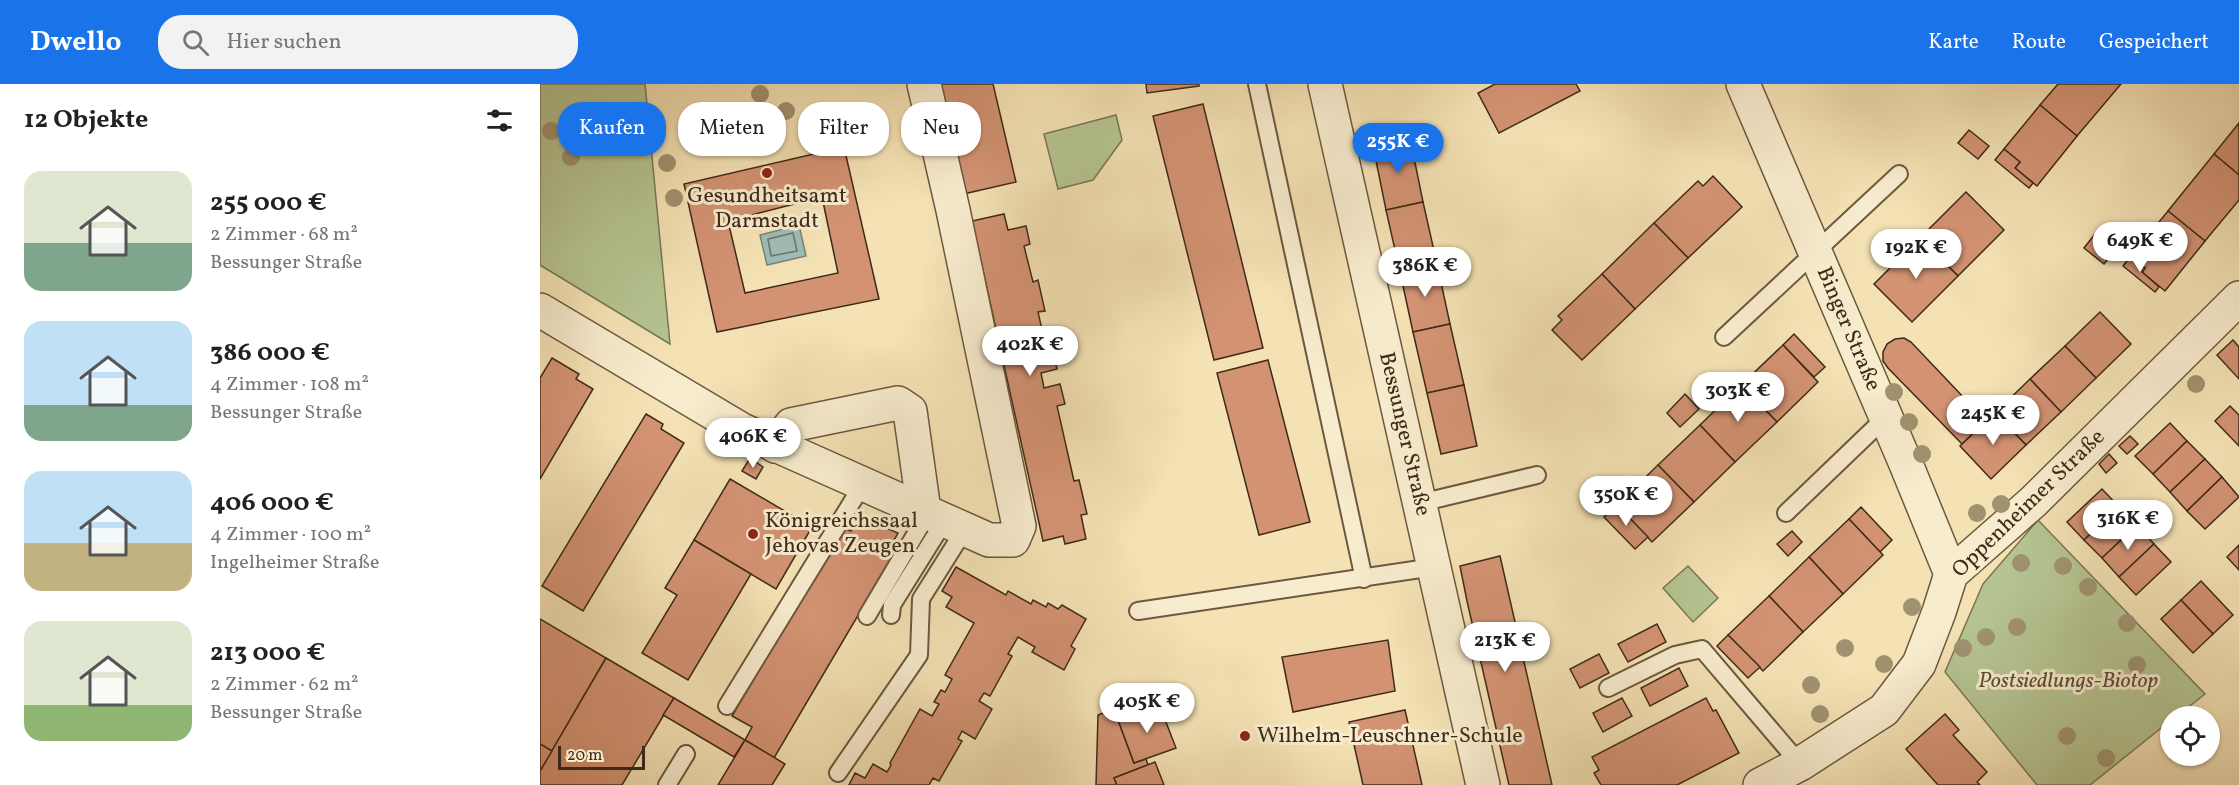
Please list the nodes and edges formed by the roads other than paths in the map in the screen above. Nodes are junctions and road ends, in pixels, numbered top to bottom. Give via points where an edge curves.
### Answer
1 (924, 84) edge
2 (1257, 84) edge
3 (1325, 84) edge
4 (1743, 84) edge
5 (1899, 174) dead end
6 (1816, 253) junction
7 (2239, 298) edge
8 (540, 310) edge
9 (1724, 337) dead end
10 (1886, 417) junction
11 (775, 446) junction
12 (1537, 475) dead end
13 (863, 484) junction
14 (1420, 503) junction
15 (1786, 513) dead end
16 (940, 518) junction
17 (1434, 567) junction
18 (1951, 574) junction
19 (1364, 579) junction
20 (1138, 611) dead end
21 (891, 615) dead end
22 (867, 616) dead end
23 (1608, 688) dead end
24 (727, 706) dead end
25 (686, 753) dead end
26 (1800, 764) junction
27 (838, 773) dead end
28 (667, 785) edge
29 (1484, 785) edge
30 (1760, 785) edge

1 - 16 street via 1019,526 1013,540 988,540
2 - 19 lane
3 - 14 street, Bessunger Straße
4 - 6 street, Binger Straße
5 - 6 lane
6 - 9 lane
6 - 10 street, Binger Straße
7 - 18 street, Oppenheimer Straße via 2033,502
8 - 11 street via 741,430
10 - 15 lane
10 - 18 street, Binger Straße
11 - 13 street
11 - 16 street via 791,425 898,403 909,411
12 - 14 lane
13 - 16 street
13 - 24 lane
14 - 17 street, Bessunger Straße
16 - 21 lane via 891,605
16 - 22 lane
16 - 27 lane via 921,599 918,656
17 - 19 lane
17 - 29 street, Bessunger Straße
18 - 26 street, Oppenheimer Straße via 1918,664 1884,710
19 - 20 lane
23 - 26 lane via 1675,654 1702,649
25 - 28 lane
26 - 30 street, Oppenheimer Straße

